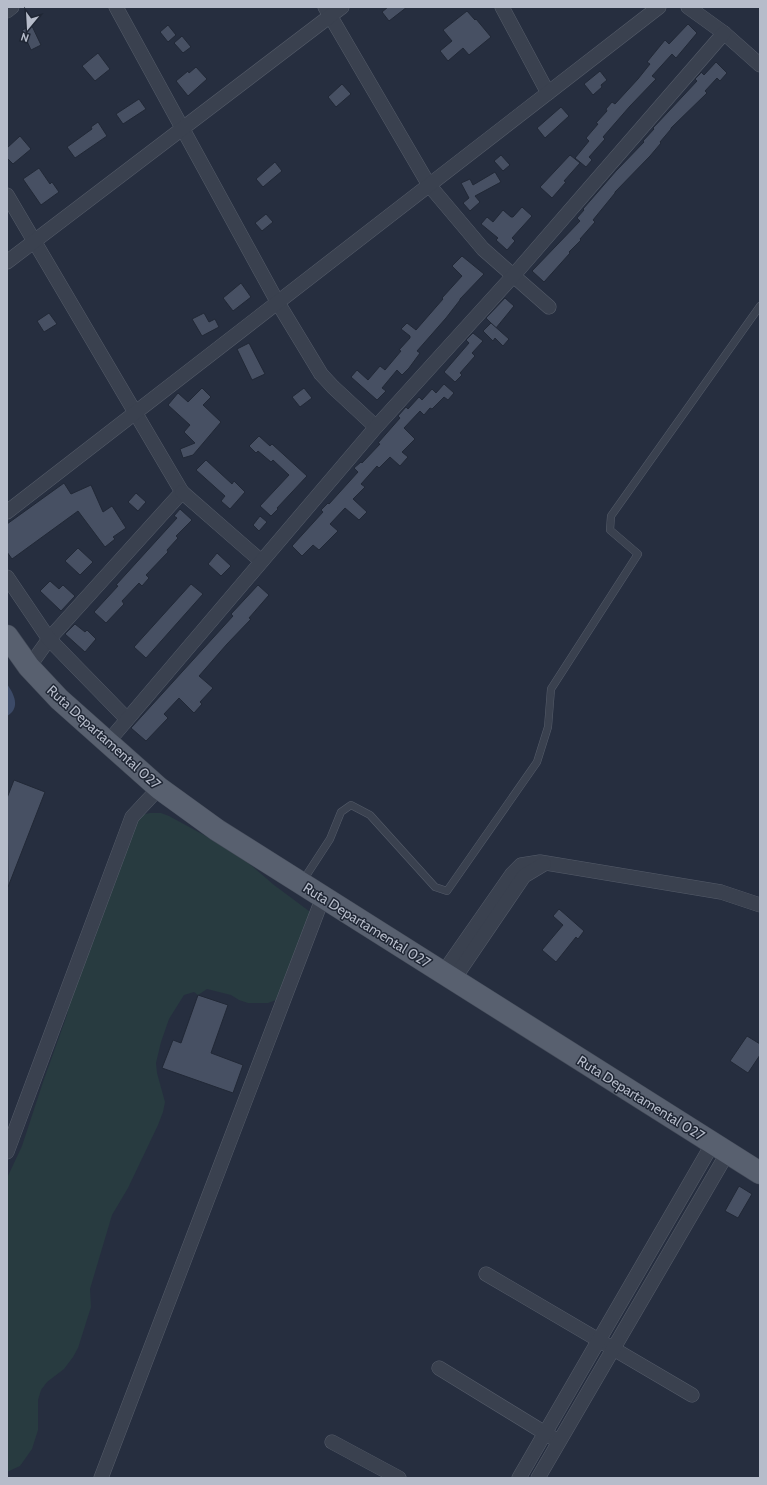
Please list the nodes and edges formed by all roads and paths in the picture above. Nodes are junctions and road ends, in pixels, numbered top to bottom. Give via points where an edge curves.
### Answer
1 (12, 7) edge
2 (116, 7) edge
3 (342, 7) edge
4 (502, 7) edge
5 (659, 7) edge
6 (688, 7) edge
7 (7, 11) edge
8 (328, 12) edge
9 (724, 33) junction
10 (760, 65) edge
11 (548, 93) junction
12 (183, 128) junction
13 (429, 185) junction
14 (7, 195) edge
15 (35, 241) junction
16 (7, 262) edge
17 (513, 276) junction
18 (278, 303) junction
19 (760, 306) edge
20 (549, 307) dead end
21 (136, 414) junction
22 (376, 427) junction
23 (182, 492) junction
24 (7, 512) edge
25 (261, 561) junction
26 (7, 577) edge
27 (7, 636) edge
28 (50, 640) junction
29 (28, 667) junction
30 (127, 719) junction
31 (108, 742) junction
32 (159, 788) junction
33 (301, 883) junction
34 (324, 897) junction
35 (760, 904) edge
36 (448, 976) junction
37 (720, 1148) junction
38 (7, 1152) edge
39 (760, 1173) edge
40 (486, 1274) dead end
41 (599, 1340) junction
42 (613, 1349) junction
43 (439, 1368) dead end
44 (692, 1396) dead end
45 (545, 1433) junction
46 (332, 1442) dead end
47 (559, 1442) junction
48 (101, 1478) edge
49 (399, 1478) edge
50 (519, 1478) edge
51 (538, 1478) edge

1 - 7 street
2 - 12 street
3 - 8 street
4 - 11 street
5 - 11 street
6 - 9 street
8 - 12 street
8 - 13 street
9 - 10 street
9 - 17 street
11 - 13 street
12 - 15 street
12 - 18 street
13 - 17 street via 483,249
13 - 18 street
14 - 15 street
15 - 16 street
15 - 21 street
17 - 20 street
17 - 22 street
18 - 21 street
18 - 22 street via 321,374
19 - 33 lane via 612,516 610,530 638,554 551,689 548,727 537,762 447,891 435,887 370,815 351,805 341,812 330,839
21 - 23 street
21 - 24 street
22 - 25 street
23 - 25 street
23 - 28 street
25 - 30 street
26 - 28 street
27 - 29 main road, Ruta Departamental 027
28 - 29 street
28 - 30 street
29 - 31 main road, Ruta Departamental 027
30 - 31 street
31 - 32 main road, Ruta Departamental 027
32 - 33 main road, Ruta Departamental 027 via 217,830
32 - 38 street via 132,817
33 - 34 main road, Ruta Departamental 027
34 - 36 main road, Ruta Departamental 027
34 - 48 street
35 - 36 street via 721,892 546,863 524,876
36 - 37 main road, Ruta Departamental 027
37 - 39 main road, Ruta Departamental 027
37 - 41 street
37 - 42 street
40 - 41 street
41 - 42 street
41 - 45 street
42 - 44 street
42 - 47 street
43 - 45 street
45 - 47 street
45 - 50 street
46 - 49 street
47 - 51 street

